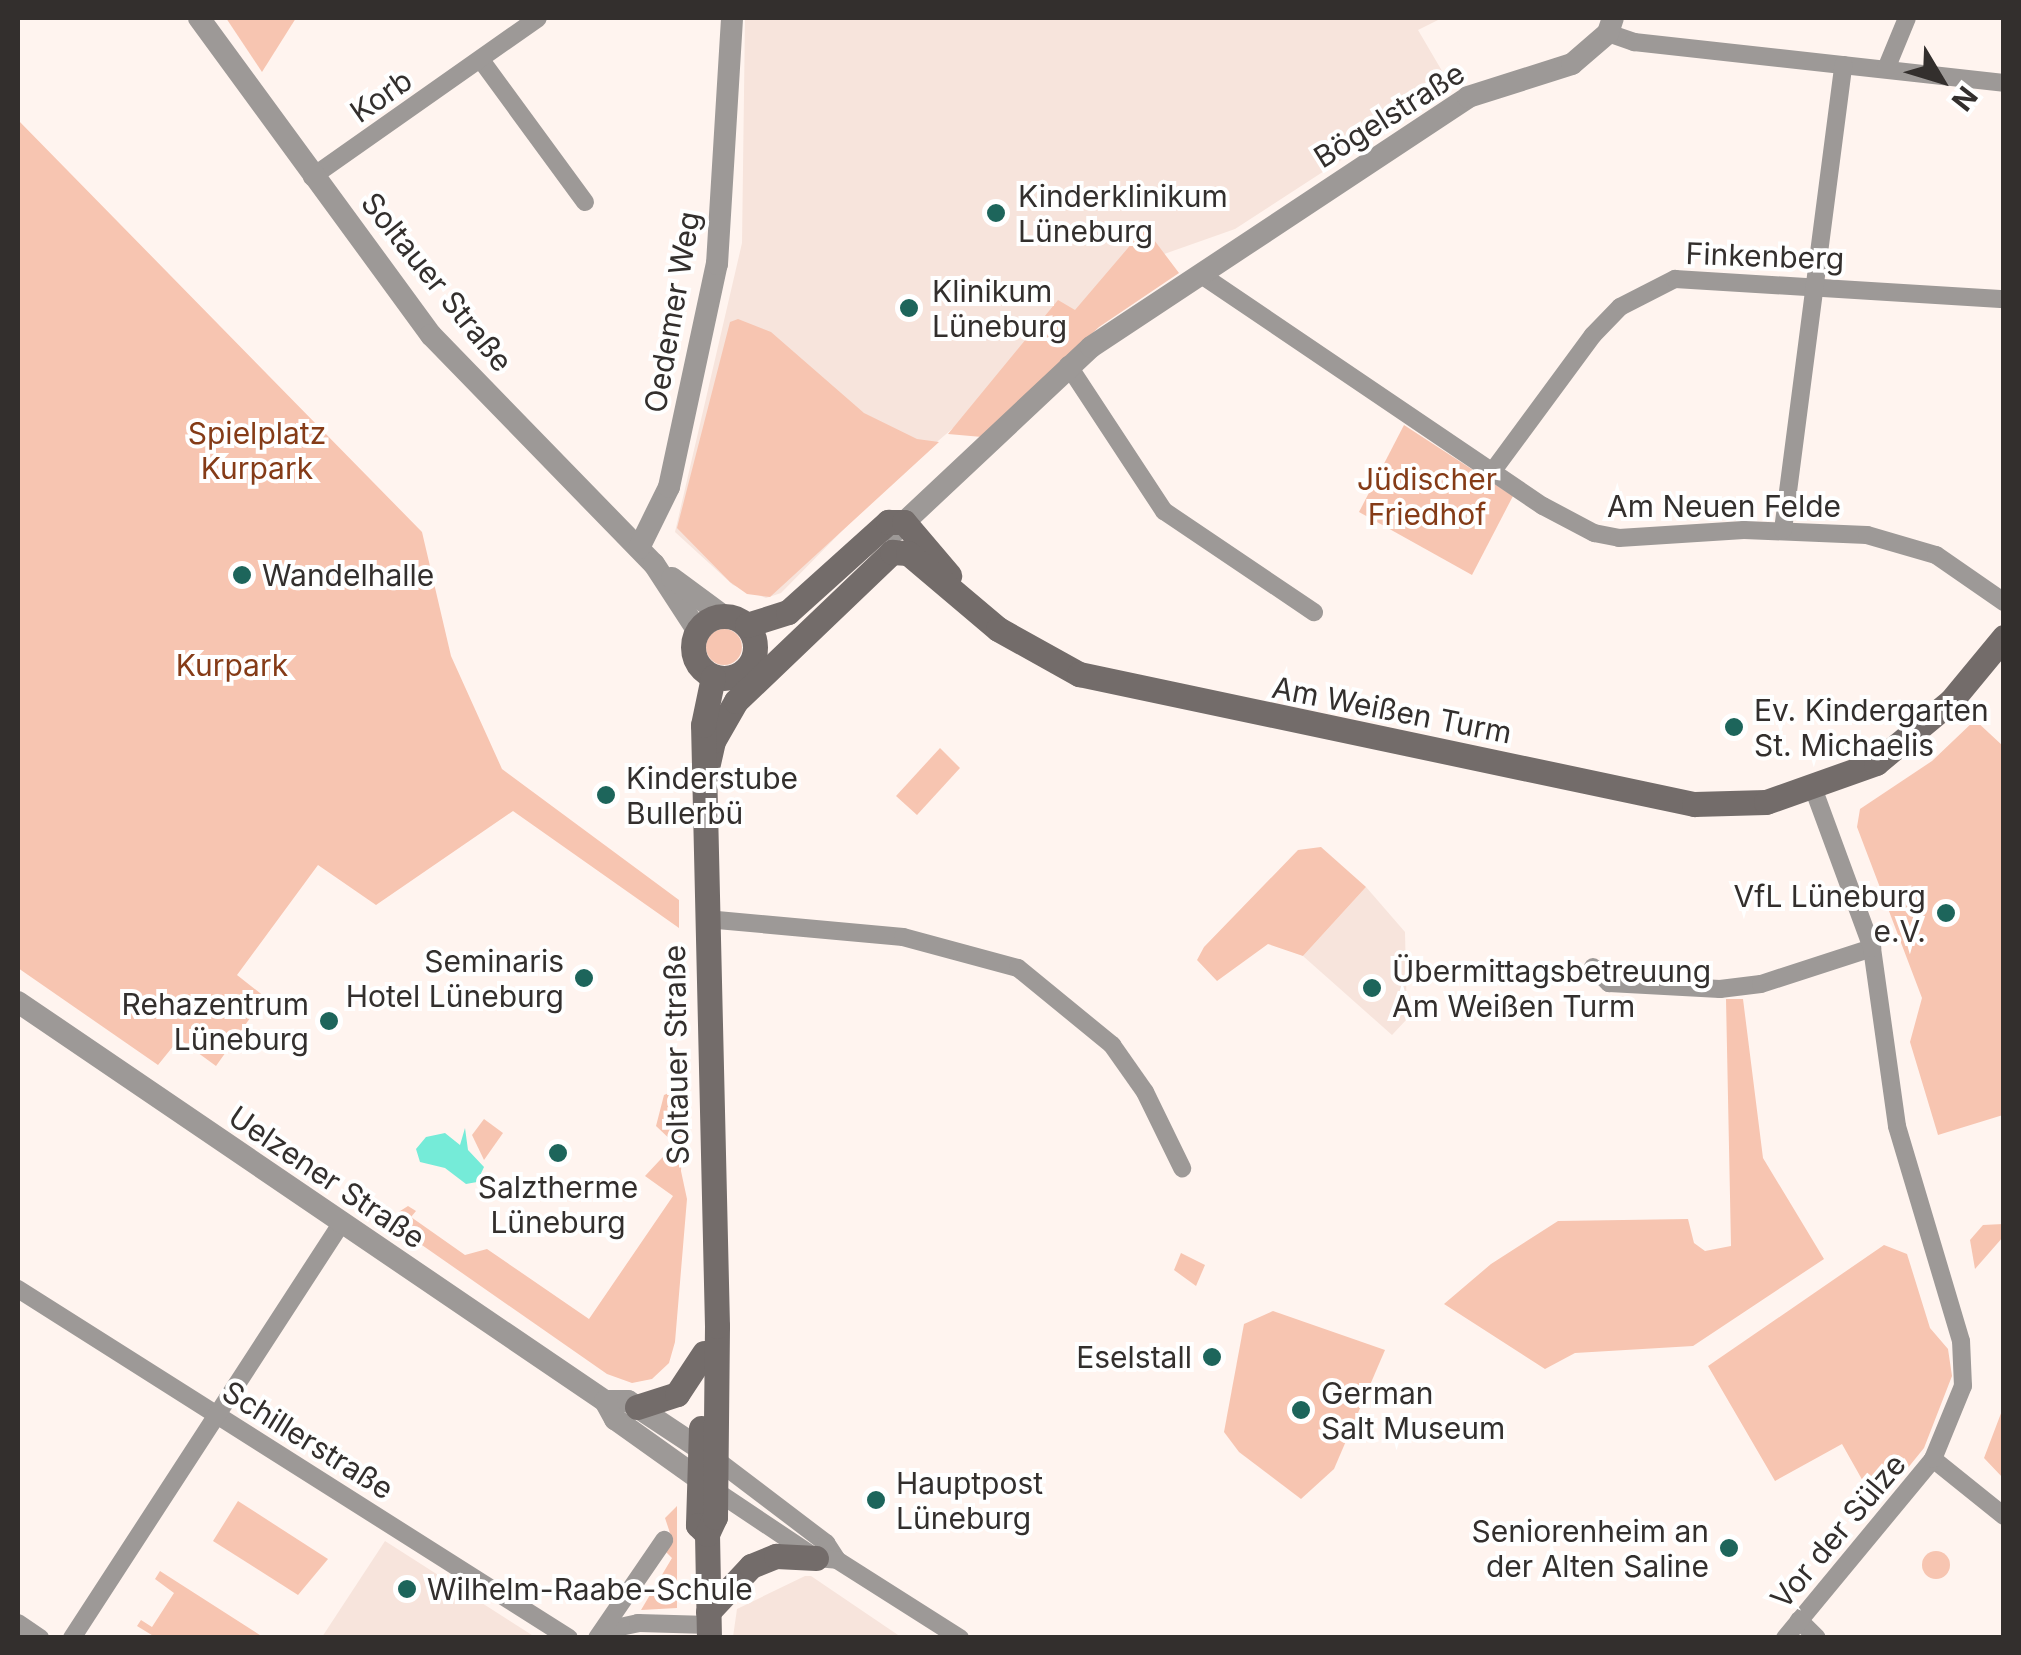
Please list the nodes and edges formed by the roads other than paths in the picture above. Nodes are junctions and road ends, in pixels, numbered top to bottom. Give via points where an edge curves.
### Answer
1 (198, 18) edge
2 (538, 18) edge
3 (732, 18) edge
4 (1907, 18) edge
5 (1610, 26) edge
6 (481, 60) junction
7 (1843, 65) junction
8 (1886, 69) junction
9 (2004, 83) edge
10 (312, 177) junction
11 (585, 202) dead end
12 (1204, 276) junction
13 (1817, 284) junction
14 (2004, 299) edge
15 (1068, 365) junction
16 (1492, 472) junction
17 (1784, 530) junction
18 (901, 536) junction
19 (646, 556) junction
20 (2004, 602) edge
21 (825, 608) junction
22 (1314, 612) dead end
23 (722, 616) junction
24 (698, 630) junction
25 (752, 636) junction
26 (2004, 637) edge
27 (713, 677) junction
28 (704, 781) junction
29 (1814, 790) junction
30 (706, 920) junction
31 (1872, 948) junction
32 (1593, 967) dead end
33 (18, 1002) edge
34 (1182, 1168) dead end
35 (337, 1229) junction
36 (18, 1289) edge
37 (713, 1313) junction
38 (704, 1353) junction
39 (605, 1400) junction
40 (638, 1407) junction
41 (216, 1415) junction
42 (1933, 1459) junction
43 (708, 1470) junction
44 (2004, 1516) edge
45 (664, 1540) dead end
46 (826, 1559) junction
47 (1800, 1620) junction
48 (18, 1623) edge
49 (709, 1625) edge
50 (601, 1634) edge
51 (40, 1638) edge
52 (72, 1638) edge
53 (569, 1638) edge
54 (960, 1638) edge
55 (1785, 1638) edge
56 (1817, 1638) edge

1 - 10 street, Soltauer Straße
2 - 6 street, Korb
3 - 19 street, Oedemer Weg via 717,264 669,487
4 - 8 street
5 - 7 street, Bögelstraße via 1634,42
5 - 12 street, Bögelstraße via 1572,64 1468,97
6 - 10 street, Korb
6 - 11 street
7 - 8 street, Bögelstraße
7 - 13 street
8 - 9 street, Bögelstraße
10 - 19 street, Soltauer Straße via 431,336
12 - 15 street, Bögelstraße
12 - 16 street, Am Neuen Felde
13 - 14 street, Finkenberg
13 - 16 street, Finkenberg via 1708,276 1675,278 1647,290 1592,335
13 - 17 street
15 - 18 street, Bögelstraße
15 - 22 street via 1164,510
16 - 17 street, Am Neuen Felde via 1569,522 1619,538
17 - 20 street, Am Neuen Felde via 1904,543 1967,572
18 - 21 main road, Bögelstraße
18 - 25 main road, Bögelstraße via 878,527 788,612
18 - 29 main road, Am Weißen Turm via 976,612 1051,662 1126,689 1694,804 1766,802
19 - 23 street, Soltauer Straße
19 - 24 street, Soltauer Straße
21 - 25 main road, Bögelstraße
21 - 28 main road, Bögelstraße via 736,701 713,742
23 - 24 main road
23 - 25 main road, Soltauer Straße
24 - 27 main road, Soltauer Straße via 694,657
25 - 27 main road via 743,673
26 - 29 main road, Am Weißen Turm via 1951,701 1901,747
27 - 28 main road, Soltauer Straße via 703,725
28 - 30 main road, Soltauer Straße
29 - 31 street, Vor der Sülze
30 - 34 street via 903,937 1018,968 1112,1044 1146,1092
30 - 37 main road, Soltauer Straße
31 - 32 street via 1761,984 1720,989 1608,982
31 - 42 street, Vor der Sülze via 1897,1126 1961,1341 1958,1410
33 - 35 street, Uelzener Straße
35 - 39 street, Uelzener Straße
35 - 41 street
36 - 41 street, Schillerstraße
37 - 38 main road, Soltauer Straße
37 - 43 main road, Soltauer Straße
38 - 40 main road via 677,1394
38 - 43 main road, Soltauer Straße
39 - 40 street, Uelzener Straße
39 - 43 street, Uelzener Straße via 616,1419
40 - 43 street, Uelzener Straße
41 - 52 street
41 - 53 street, Schillerstraße
42 - 44 street
42 - 47 street, Vor der Sülze
43 - 46 street
43 - 46 street via 826,1544
43 - 49 main road via 714,1526 706,1534
45 - 50 street
46 - 49 main road via 763,1560
46 - 54 street
47 - 55 street, Vor der Sülze
47 - 56 street
48 - 51 street
49 - 50 street via 638,1623

